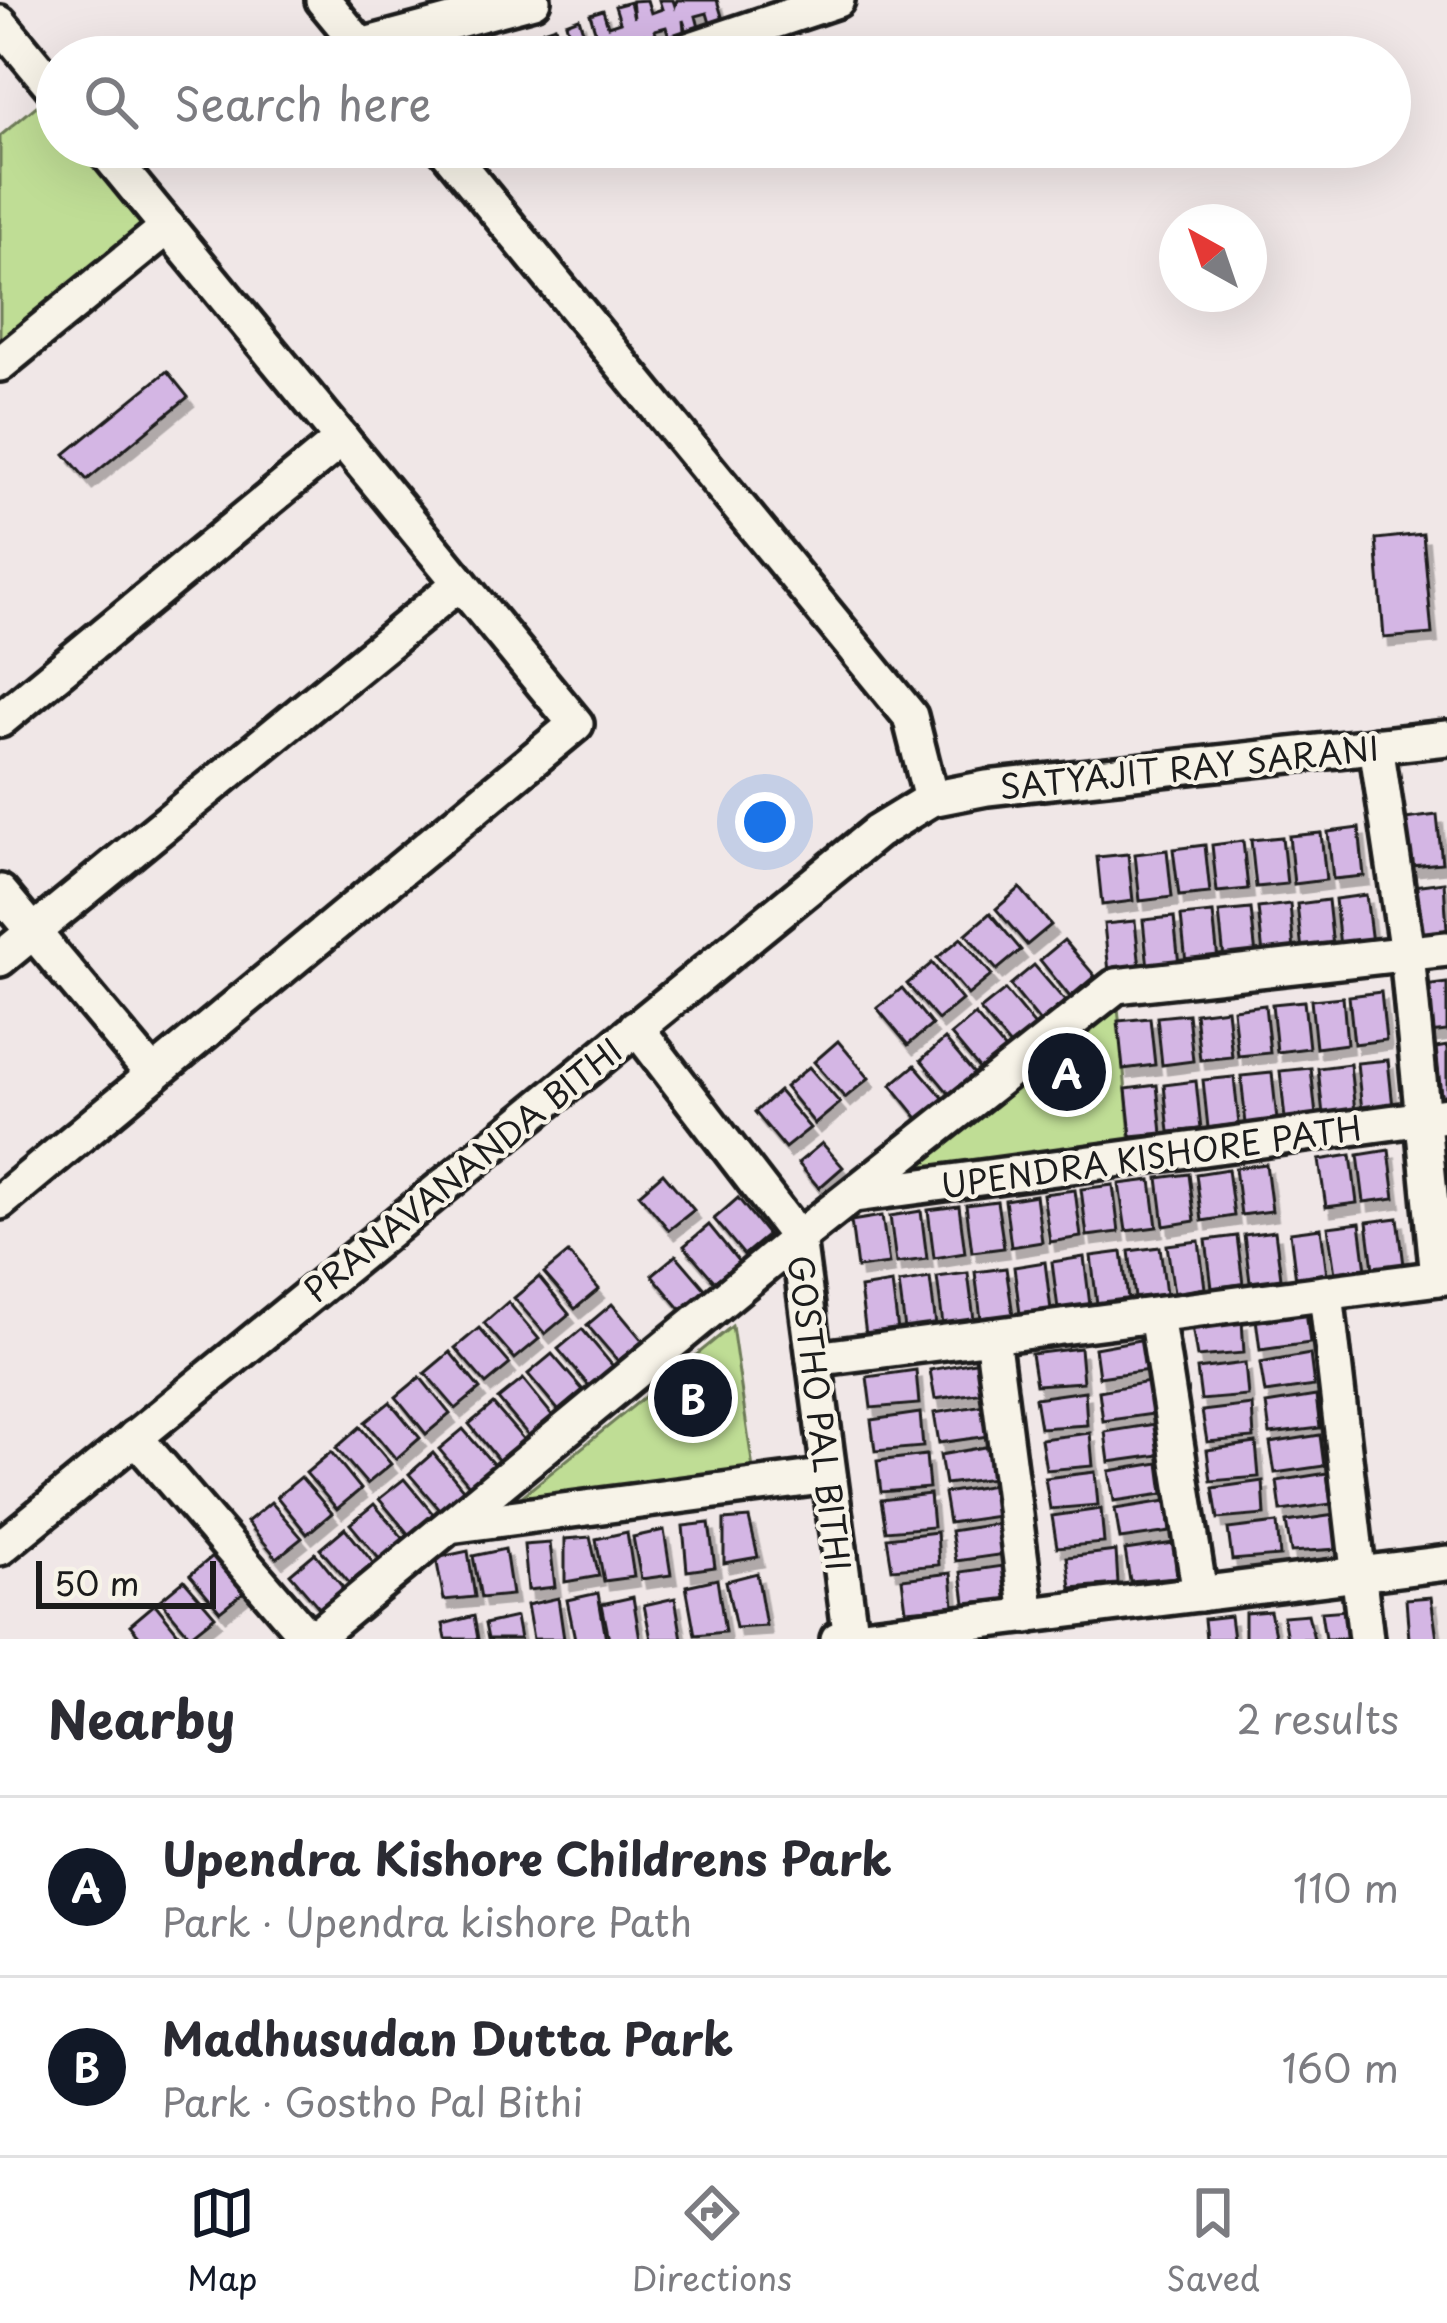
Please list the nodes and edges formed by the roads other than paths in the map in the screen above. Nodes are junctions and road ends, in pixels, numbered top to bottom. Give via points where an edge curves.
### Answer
1 (322, 0) edge
2 (533, 0) edge
3 (837, 0) edge
4 (0, 22) edge
5 (352, 36) edge
6 (417, 36) edge
7 (730, 36) edge
8 (36, 66) edge
9 (119, 168) edge
10 (461, 168) edge
11 (168, 227) junction
12 (0, 364) edge
13 (342, 440) junction
14 (460, 583) junction
15 (0, 720) edge
16 (1447, 738) edge
17 (1376, 745) junction
18 (931, 799) junction
19 (0, 892) edge
20 (33, 932) junction
21 (1447, 949) edge
22 (1407, 953) junction
23 (0, 959) edge
24 (636, 1027) junction
25 (153, 1075) junction
26 (1434, 1117) edge
27 (855, 1195) junction
28 (0, 1202) edge
29 (799, 1238) junction
30 (1443, 1277) edge
31 (1325, 1293) junction
32 (1156, 1315) junction
33 (992, 1336) junction
34 (814, 1359) junction
35 (135, 1437) junction
36 (830, 1476) junction
37 (453, 1526) junction
38 (0, 1548) edge
39 (1447, 1563) edge
40 (1358, 1574) junction
41 (1200, 1594) junction
42 (1028, 1616) junction
43 (846, 1638) edge
44 (310, 1639) edge
45 (1366, 1639) edge

1 - 5 street
2 - 6 street
3 - 7 street
4 - 8 street
9 - 11 street
10 - 18 street via 910,716
11 - 12 street
11 - 13 street
13 - 14 street
13 - 15 street
14 - 20 street
14 - 25 street via 576,724
16 - 17 street, SATYAJIT RAY SARANI
17 - 18 street, SATYAJIT RAY SARANI
17 - 22 street
18 - 24 street, PRANAVANANDA BITHI via 877,832
19 - 20 street
20 - 23 street
20 - 25 street
21 - 22 street
22 - 26 street
22 - 27 street via 1116,986
24 - 29 street, GOSTHO PAL BITHI
24 - 35 street, PRANAVANANDA BITHI
25 - 28 street
26 - 27 street, UPENDRA KISHORE PATH
26 - 30 street
27 - 29 street
29 - 34 street, GOSTHO PAL BITHI
29 - 37 street
30 - 31 street
31 - 32 street
31 - 40 street
32 - 33 street
32 - 41 street
33 - 34 street
33 - 42 street
34 - 36 street, GOSTHO PAL BITHI
35 - 38 street, PRANAVANANDA BITHI
35 - 44 street
36 - 37 street
36 - 43 street, GOSTHO PAL BITHI
37 - 44 street
39 - 40 street
40 - 41 street
40 - 45 street
41 - 42 street
42 - 43 street

